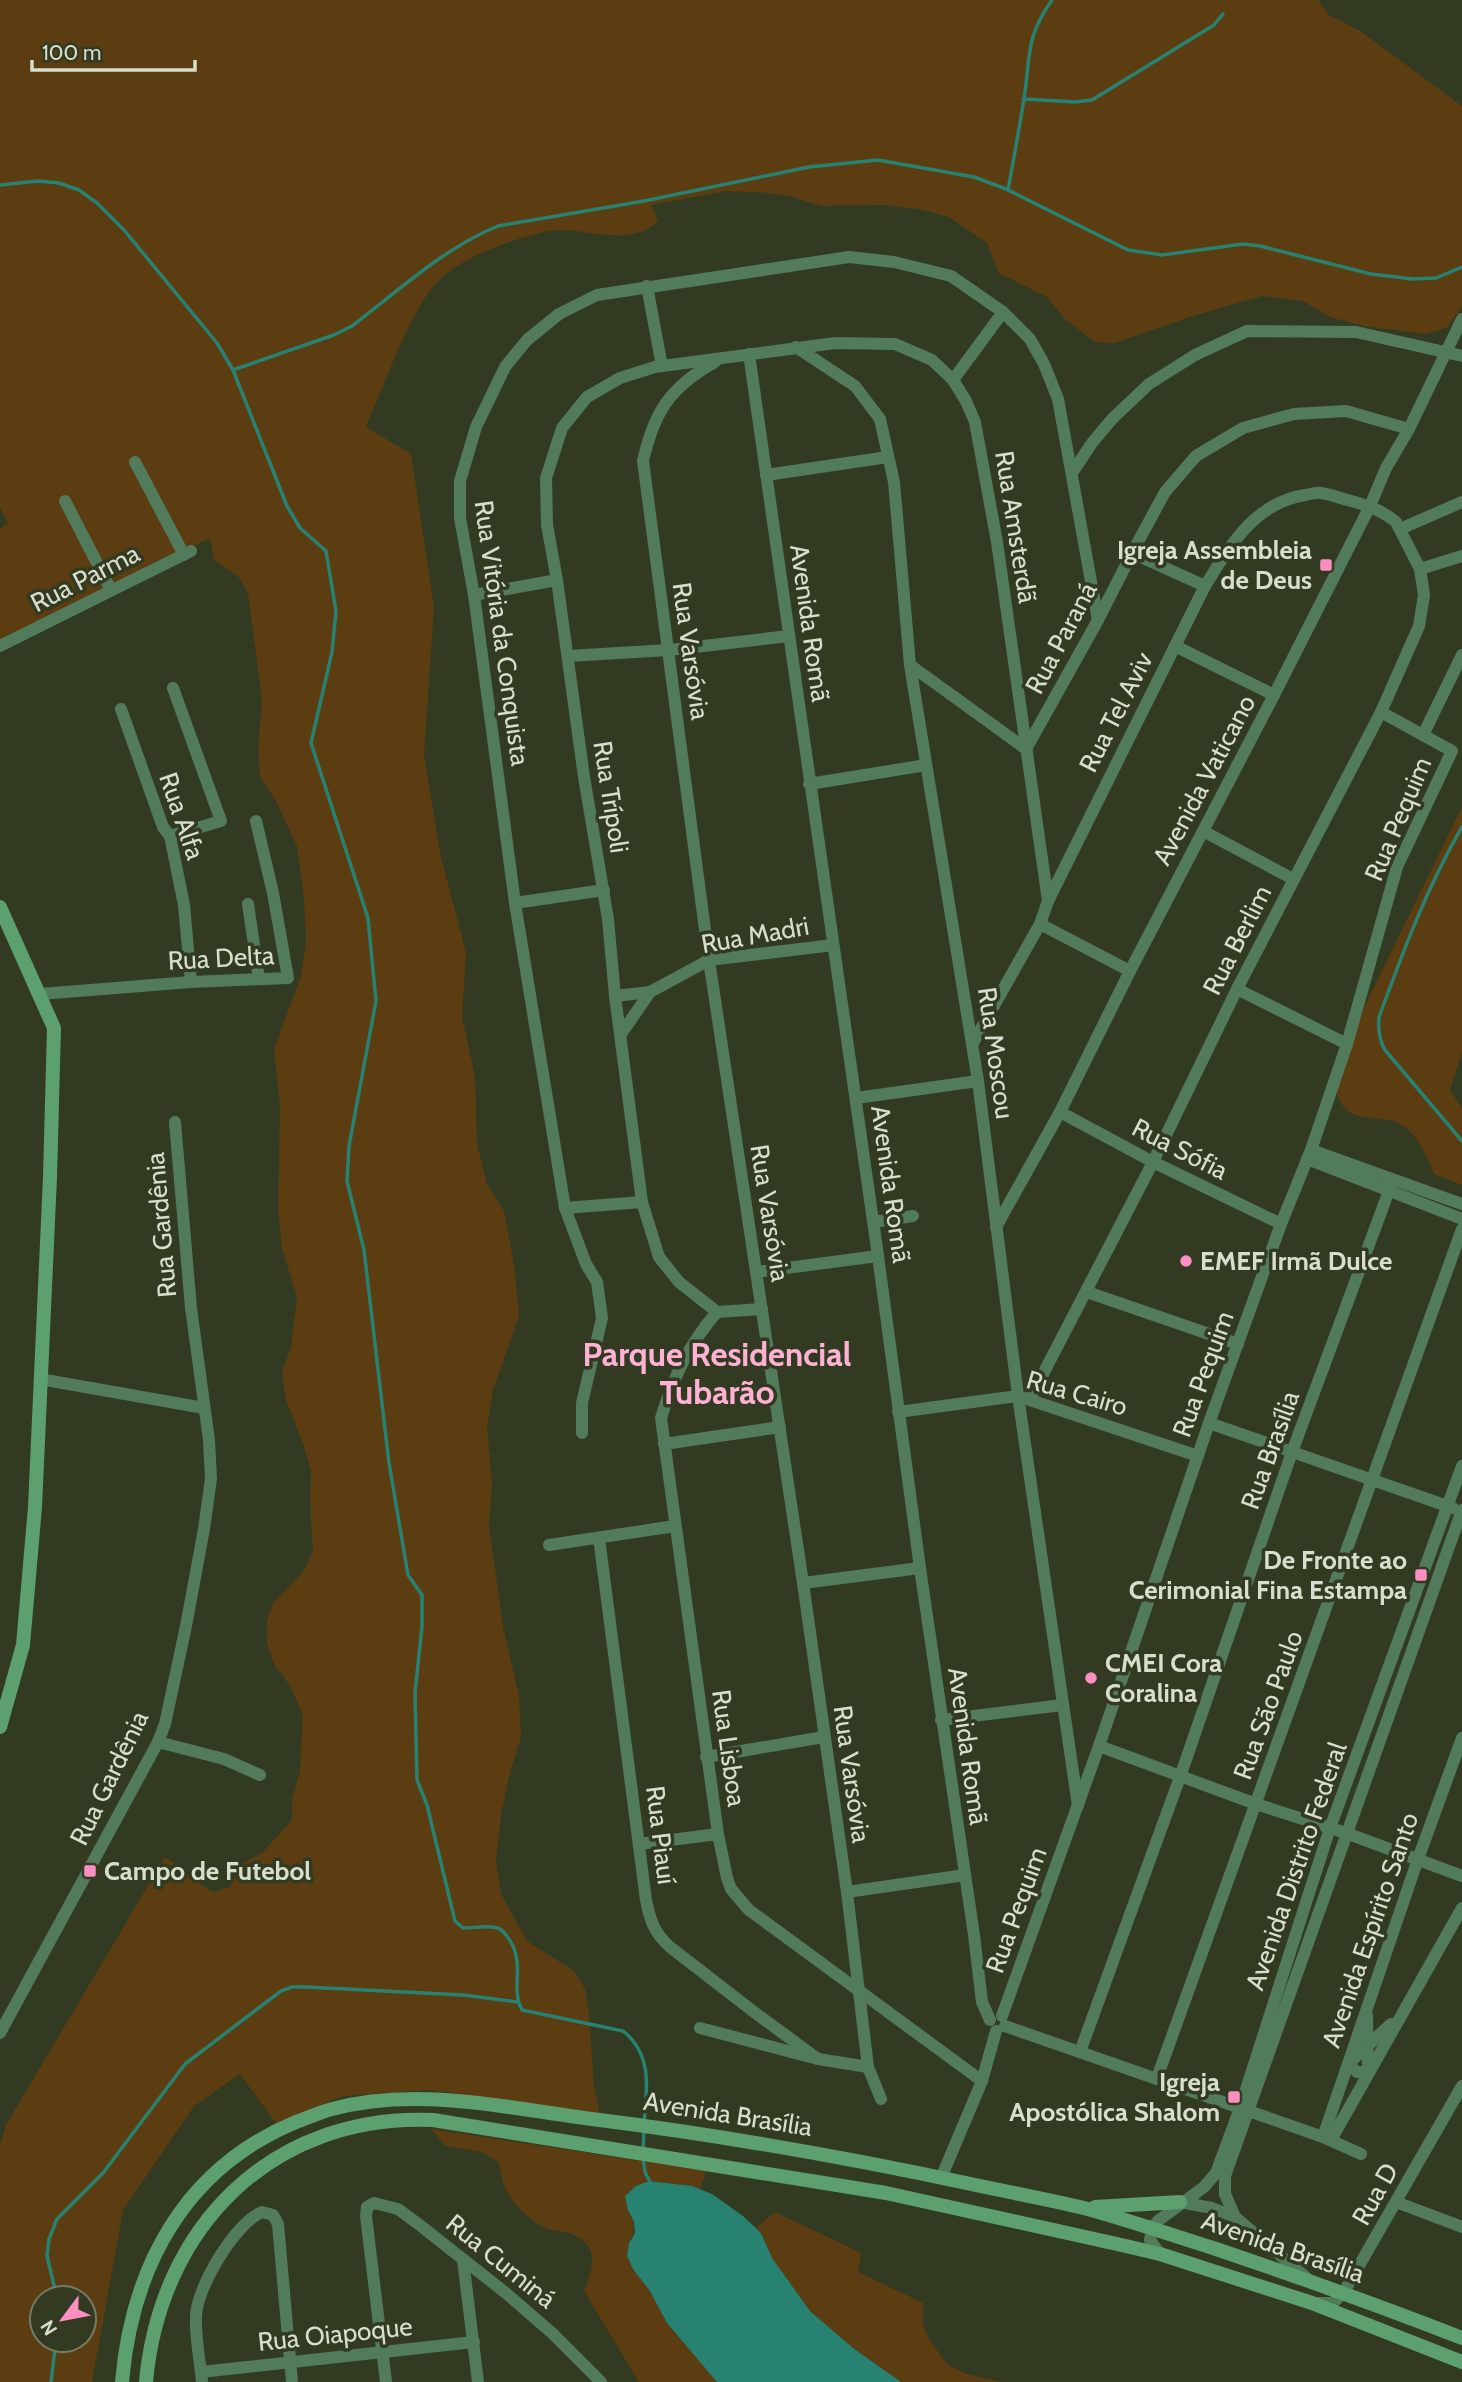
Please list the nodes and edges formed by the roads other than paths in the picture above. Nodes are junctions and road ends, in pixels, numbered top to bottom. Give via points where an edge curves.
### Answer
1 (647, 286) junction
2 (1003, 312) junction
3 (1462, 319) edge
4 (796, 347) junction
5 (1447, 351) junction
6 (749, 354) junction
7 (1462, 355) edge
8 (719, 360) junction
9 (662, 366) junction
10 (953, 380) junction
11 (1409, 429) junction
12 (888, 457) junction
13 (135, 462) dead end
14 (1072, 474) junction
15 (765, 475) junction
16 (65, 501) dead end
17 (1462, 502) edge
18 (1370, 506) junction
19 (1400, 529) junction
20 (1132, 553) junction
21 (1462, 556) edge
22 (1420, 569) junction
23 (557, 580) junction
24 (1205, 586) junction
25 (111, 590) junction
26 (474, 595) junction
27 (1098, 620) junction
28 (789, 636) junction
29 (0, 646) edge
30 (1175, 646) junction
31 (668, 650) junction
32 (1462, 655) edge
33 (568, 656) junction
34 (910, 665) junction
35 (173, 688) dead end
36 (1274, 695) junction
37 (121, 709) dead end
38 (1381, 712) junction
39 (1423, 735) junction
40 (1026, 749) junction
41 (926, 765) junction
42 (809, 784) junction
43 (256, 821) dead end
44 (1203, 831) junction
45 (170, 836) junction
46 (1293, 879) junction
47 (604, 890) junction
48 (1048, 901) junction
49 (515, 903) junction
50 (248, 904) dead end
51 (0, 907) edge
52 (1040, 925) junction
53 (833, 945) junction
54 (709, 961) junction
55 (1130, 971) junction
56 (259, 979) junction
57 (191, 982) junction
58 (1237, 989) junction
59 (650, 992) junction
60 (40, 994) junction
61 (615, 996) junction
62 (621, 1034) junction
63 (972, 1044) junction
64 (1347, 1044) junction
65 (978, 1081) junction
66 (856, 1098) junction
67 (1060, 1112) junction
68 (175, 1122) dead end
69 (1309, 1154) junction
70 (1153, 1162) junction
71 (1391, 1186) junction
72 (642, 1202) junction
73 (1462, 1204) edge
74 (565, 1208) junction
75 (913, 1216) dead end
76 (1462, 1219) edge
77 (873, 1222) junction
78 (1282, 1224) junction
79 (995, 1227) junction
80 (1462, 1229) edge
81 (878, 1256) junction
82 (756, 1272) junction
83 (1087, 1292) junction
84 (762, 1310) junction
85 (717, 1312) junction
86 (1238, 1344) junction
87 (40, 1379) junction
88 (1024, 1397) junction
89 (204, 1408) junction
90 (898, 1412) junction
91 (1209, 1423) junction
92 (780, 1427) junction
93 (582, 1433) dead end
94 (664, 1444) junction
95 (1292, 1452) junction
96 (1198, 1456) junction
97 (1462, 1466) edge
98 (1373, 1480) junction
99 (1448, 1507) junction
100 (1462, 1511) edge
101 (675, 1526) junction
102 (599, 1538) junction
103 (549, 1545) dead end
104 (920, 1568) junction
105 (803, 1583) junction
106 (1062, 1704) junction
107 (941, 1720) junction
108 (0, 1727) edge
109 (824, 1737) junction
110 (1462, 1738) edge
111 (158, 1742) junction
112 (1099, 1746) junction
113 (706, 1757) junction
114 (260, 1775) dead end
115 (1180, 1777) junction
116 (1256, 1804) junction
117 (1078, 1806) junction
118 (1330, 1828) junction
119 (1346, 1833) junction
120 (718, 1834) junction
121 (639, 1844) junction
122 (1418, 1859) junction
123 (965, 1875) junction
124 (1462, 1876) edge
125 (847, 1892) junction
126 (1462, 1909) edge
127 (859, 1992) junction
128 (1367, 2004) junction
129 (1403, 2013) junction
130 (998, 2023) junction
131 (701, 2028) dead end
132 (0, 2033) edge
133 (1367, 2046) junction
134 (1080, 2052) junction
135 (818, 2059) junction
136 (1348, 2064) junction
137 (868, 2067) junction
138 (1368, 2072) junction
139 (1157, 2078) junction
140 (982, 2081) junction
141 (1462, 2086) edge
142 (881, 2099) dead end
143 (1245, 2110) junction
144 (1327, 2139) junction
145 (1360, 2154) dead end
146 (941, 2178) junction
147 (1181, 2202) junction
148 (1396, 2203) junction
149 (1083, 2208) junction
150 (1236, 2217) junction
151 (1462, 2227) edge
152 (1152, 2228) junction
153 (1160, 2255) junction
154 (463, 2260) junction
155 (1309, 2280) junction
156 (1345, 2292) junction
157 (1312, 2303) junction
158 (1462, 2338) edge
159 (474, 2342) junction
160 (382, 2351) junction
161 (290, 2362) junction
162 (1462, 2362) edge
163 (201, 2377) edge
164 (122, 2382) edge
165 (146, 2382) edge
166 (292, 2382) edge
167 (386, 2382) edge
168 (478, 2382) edge
169 (601, 2382) edge

1 - 2 street, Rua Vitória da Conquista via 849,257 951,276
1 - 9 street
1 - 26 street, Rua Vitória da Conquista via 597,295 559,314 527,340 505,367 476,427 460,481 460,518
2 - 10 street
2 - 14 street, Rua Vitória da Conquista via 1030,339 1044,364 1058,398
3 - 5 street, Avenida Vaticano
4 - 6 street, Rua Amsterdã
4 - 10 street, Rua Amsterdã via 895,344 932,360
4 - 12 street, Rua Moscou via 855,386 880,419
5 - 7 street
5 - 11 street, Avenida Vaticano
5 - 14 street via 1356,332 1247,331 1195,355 1149,384 1112,419
6 - 8 street, Rua Trípoli
6 - 15 street, Avenida Romã
8 - 9 street, Rua Trípoli
8 - 31 street, Rua Varsóvia via 687,380 664,404 654,421 643,461
9 - 23 street, Rua Trípoli via 620,378 587,397 562,428 546,478 547,525
10 - 40 street, Rua Amsterdã via 975,422
11 - 18 street, Avenida Vaticano
11 - 20 street, Rua Paraná via 1346,411 1294,414 1243,428 1196,456 1165,492
12 - 15 street
12 - 34 street, Rua Moscou
13 - 25 street, Rua Parma via 188,553
14 - 27 street, Rua Vitória da Conquista
15 - 28 street, Avenida Romã
16 - 25 street
17 - 19 street
18 - 19 street, Rua Berlim
18 - 24 street, Rua Tel Aviv via 1320,492 1268,508 1233,542
18 - 36 street, Avenida Vaticano
19 - 22 street, Rua Berlim
20 - 24 street
20 - 27 street, Rua Paraná
21 - 22 street
22 - 38 street, Rua Berlim via 1424,595 1419,626
23 - 26 street
23 - 33 street, Rua Trípoli
24 - 30 street, Rua Tel Aviv
25 - 29 street, Rua Parma
26 - 49 street, Rua Vitória da Conquista
27 - 40 street, Rua Paraná
28 - 31 street
28 - 42 street, Avenida Romã
30 - 36 street
30 - 48 street, Rua Tel Aviv
31 - 33 street
31 - 54 street, Rua Varsóvia
32 - 39 street
33 - 47 street, Rua Trípoli
34 - 40 street
34 - 41 street, Rua Moscou
35 - 45 street via 221,821
36 - 44 street, Avenida Vaticano
37 - 45 street, Rua Alfa
38 - 39 street
38 - 46 street, Rua Berlim
39 - 64 street, Rua Pequim via 1452,751 1397,867
40 - 48 street, Rua Amsterdã
41 - 42 street
41 - 63 street, Rua Moscou
42 - 53 street, Avenida Romã
43 - 56 street, Rua Delta via 288,978
44 - 46 street
44 - 55 street, Avenida Vaticano
45 - 57 street, Rua Alfa via 184,905
46 - 58 street, Rua Berlim
47 - 49 street
47 - 61 street, Rua Trípoli
48 - 52 street, Rua Tel Aviv
49 - 74 street, Rua Vitória da Conquista
50 - 56 street
51 - 60 street
52 - 55 street
52 - 63 street, Rua Tel Aviv
53 - 54 street, Rua Madri
53 - 66 street, Avenida Romã
54 - 59 street, Rua Madri
54 - 82 street, Rua Varsóvia
55 - 67 street, Avenida Vaticano
56 - 57 street, Rua Delta
57 - 60 street, Rua Delta
58 - 64 street
58 - 70 street, Rua Berlim
59 - 61 street, Rua Madri
59 - 62 street, Rua Madri
60 - 87 street via 54,1028
61 - 62 street, Rua Trípoli
62 - 72 street, Rua Trípoli
63 - 65 street, Rua Moscou
64 - 69 street, Rua Pequim
65 - 66 street
65 - 79 street, Rua Moscou
66 - 77 street, Avenida Romã
67 - 70 street, Rua Sófia
67 - 79 street, Avenida Vaticano
68 - 89 street, Rua Gardênia
69 - 71 street
69 - 78 street, Rua Pequim
70 - 78 street, Rua Sófia
70 - 83 street, Rua Berlim
71 - 73 street
71 - 76 street
71 - 95 street, Rua Brasília
72 - 74 street
72 - 85 street, Rua Trípoli via 659,1257 679,1282
74 - 93 street, Rua Vitória da Conquista via 597,1282 602,1318 582,1403
75 - 77 street
77 - 81 street, Avenida Romã
78 - 86 street, Rua Pequim
79 - 88 street, Rua Moscou
80 - 98 street, Rua São Paulo
81 - 82 street
81 - 90 street, Avenida Romã
82 - 84 street, Rua Varsóvia
83 - 86 street
83 - 88 street, Rua Berlim
84 - 85 street
84 - 92 street, Rua Varsóvia
85 - 94 street, Rua Lisboa via 670,1385 661,1418
86 - 91 street, Rua Pequim
87 - 89 street
87 - 108 street via 23,1645
88 - 90 street, Rua Cairo
88 - 96 street, Rua Cairo
88 - 106 street, Rua Moscou
89 - 111 street, Rua Gardênia via 211,1479 173,1687
90 - 104 street, Avenida Romã
91 - 95 street
91 - 96 street, Rua Pequim
92 - 94 street
92 - 105 street, Rua Varsóvia
94 - 101 street, Rua Lisboa
95 - 98 street
95 - 115 street, Rua Brasília
96 - 112 street, Rua Pequim
97 - 99 street, Avenida Distrito Federal
98 - 99 street
98 - 116 street, Rua São Paulo
99 - 100 street
99 - 118 street, Avenida Distrito Federal
100 - 119 street, Avenida Distrito Federal
101 - 102 street
101 - 113 street, Rua Lisboa
102 - 103 street
102 - 121 street, Rua Piauí
104 - 105 street
104 - 107 street, Avenida Romã
105 - 109 street, Rua Varsóvia
106 - 107 street
106 - 117 street, Rua Moscou
107 - 123 street, Avenida Romã
109 - 113 street
109 - 125 street, Rua Varsóvia
110 - 122 street, Avenida Espírito Santo
111 - 114 street via 224,1759
111 - 132 street, Rua Gardênia
112 - 115 street
112 - 117 street, Rua Pequim
113 - 120 street, Rua Lisboa
115 - 116 street
115 - 134 street, Rua Brasília
116 - 118 street
116 - 139 street, Rua São Paulo
117 - 130 street, Rua Pequim
118 - 119 street
118 - 143 street, Avenida Distrito Federal
119 - 122 street
119 - 143 street, Avenida Distrito Federal
120 - 121 street
120 - 127 street, Rua Lisboa via 727,1878 742,1903
121 - 135 street, Rua Piauí via 646,1900 656,1933
122 - 124 street
122 - 128 street, Avenida Espírito Santo
123 - 125 street
123 - 130 street, Avenida Romã via 982,2002
125 - 127 street, Rua Varsóvia
126 - 129 street
127 - 137 street, Rua Varsóvia
127 - 140 street, Rua Lisboa
128 - 133 street
128 - 136 street, Avenida Espírito Santo
129 - 133 street
129 - 138 street
130 - 134 street
130 - 140 street, Rua Pequim
131 - 135 street
133 - 136 street
133 - 138 street
134 - 139 street
135 - 137 street
136 - 138 street
136 - 144 street, Avenida Espírito Santo
137 - 142 street, Rua Varsóvia
138 - 144 street
139 - 143 street
140 - 146 street, Rua Pequim
141 - 148 street, Rua D
143 - 144 street
143 - 147 street, Avenida Distrito Federal via 1216,2173
143 - 150 street, Avenida Distrito Federal via 1225,2176 1225,2194
144 - 145 street
146 - 149 street, Avenida Brasília
146 - 164 street, Avenida Brasília via 785,2146 454,2101 397,2098 328,2109 271,2133 226,2164 200,2186 171,2224 154,2255 130,2321
147 - 149 street
147 - 150 street
147 - 152 street, Avenida Distrito Federal
148 - 151 street
148 - 156 street, Rua D
149 - 152 street, Avenida Brasília
150 - 155 street
152 - 153 street via 1150,2240
152 - 155 street, Avenida Brasília
153 - 157 street, Avenida Brasília
153 - 165 street, Avenida Brasília via 886,2193 433,2120 370,2123 303,2146 248,2177 223,2200 180,2260 148,2356
154 - 159 street
154 - 160 street, Rua Cuminá via 390,2205 370,2204 366,2216
154 - 169 street, Rua Cuminá via 552,2333
155 - 156 street, Avenida Brasília
156 - 157 street via 1333,2303
156 - 158 street, Avenida Brasília
157 - 162 street, Avenida Brasília
159 - 160 street, Rua Oiapoque
159 - 168 street
160 - 161 street, Rua Oiapoque
160 - 167 street
161 - 163 street, Rua Oiapoque
161 - 163 street via 278,2224 262,2212 251,2217 226,2248 201,2291 196,2315
161 - 166 street

